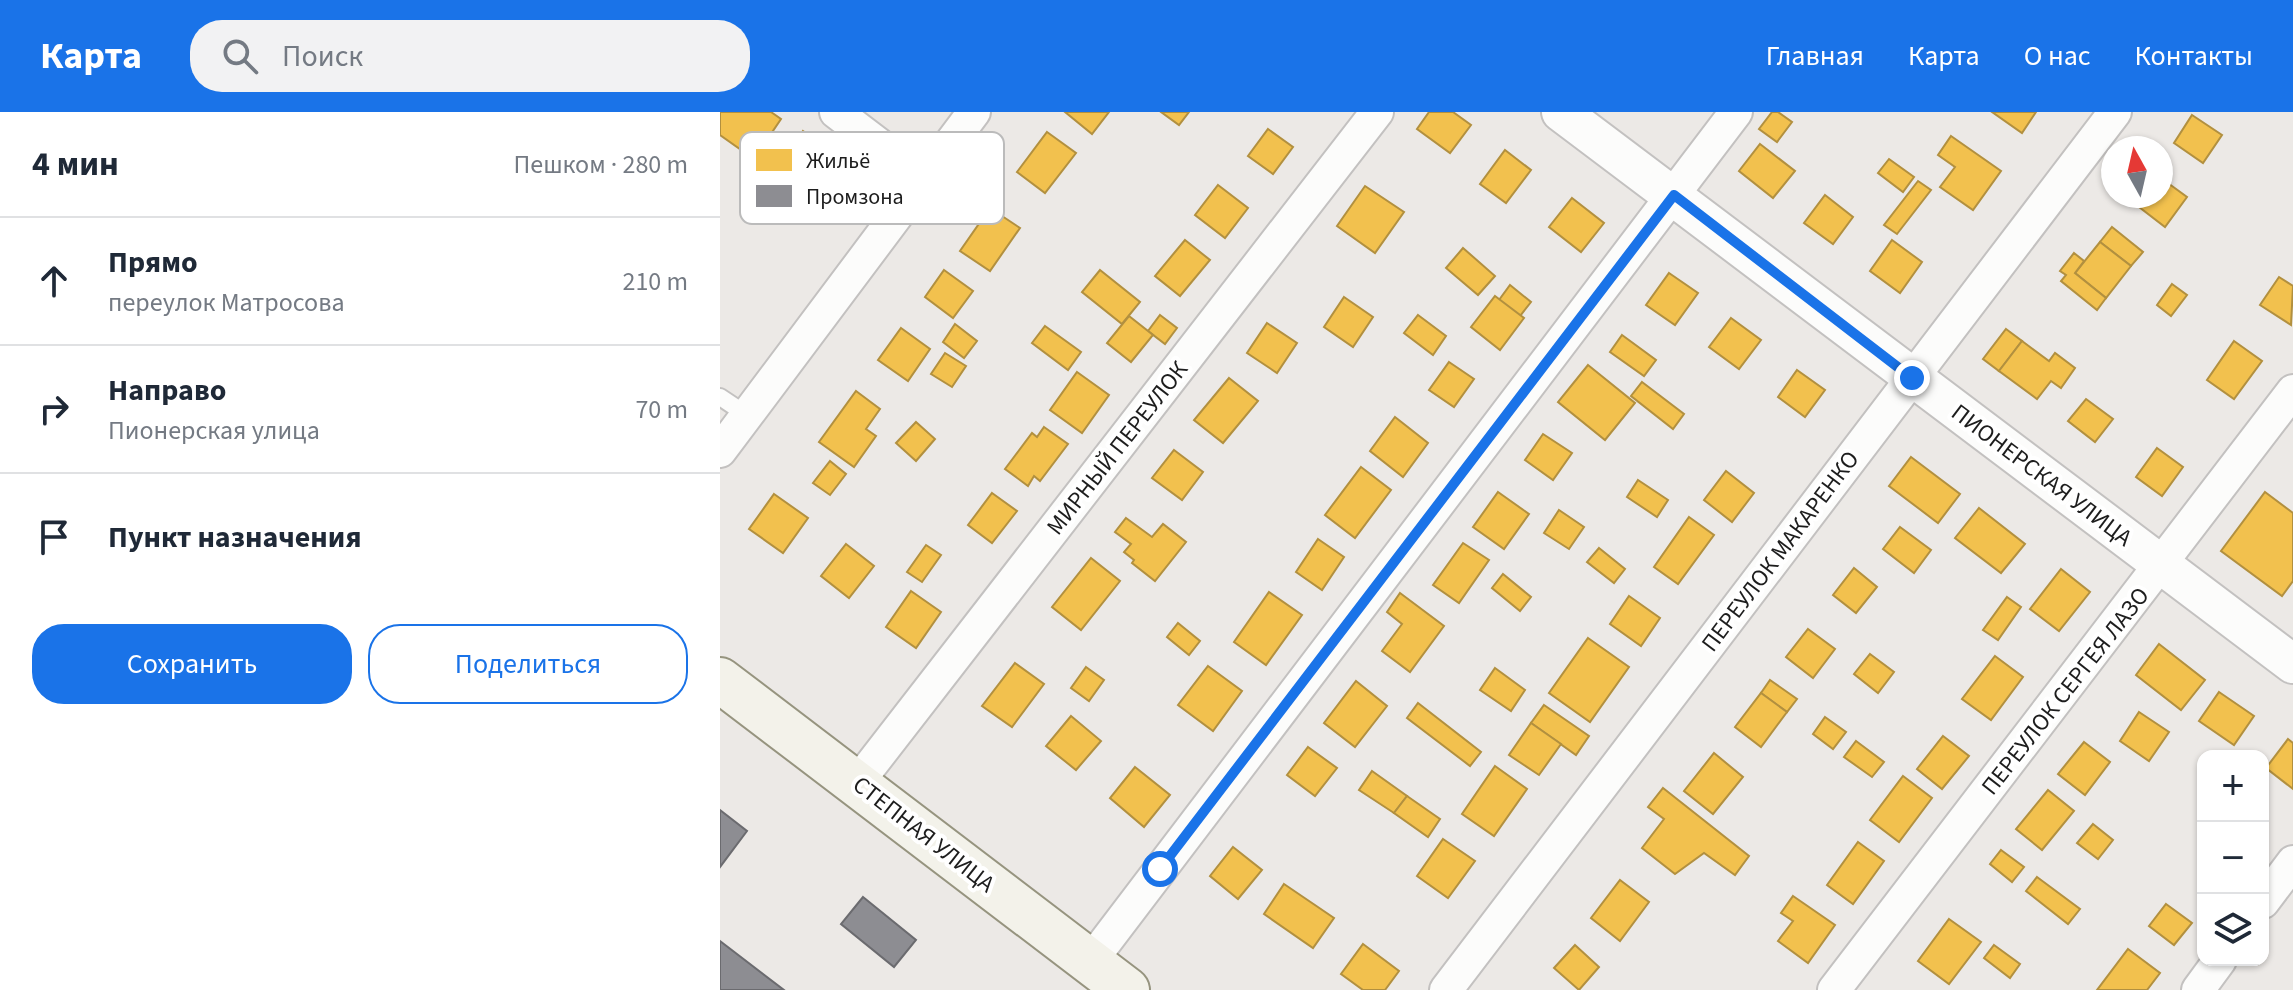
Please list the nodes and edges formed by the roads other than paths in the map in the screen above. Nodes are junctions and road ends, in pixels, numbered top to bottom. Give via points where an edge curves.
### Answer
1 (836, 112) edge
2 (974, 112) edge
3 (1377, 112) edge
4 (1561, 112) edge
5 (1736, 112) edge
6 (2115, 112) edge
7 (862, 132) edge
8 (959, 132) edge
9 (1674, 195) junction
10 (890, 224) edge
11 (1912, 378) junction
12 (2293, 391) edge
13 (720, 397) edge
14 (747, 415) junction
15 (720, 451) edge
16 (2162, 565) junction
17 (2293, 664) edge
18 (720, 680) edge
19 (857, 783) junction
20 (2293, 862) edge
21 (2269, 894) edge
22 (1090, 962) junction
23 (2216, 966) edge
24 (1127, 990) edge
25 (1446, 990) edge
26 (1834, 990) edge
27 (2198, 990) edge

1 - 7 street
2 - 8 street
3 - 19 street, МИРНЫЙ ПЕРЕУЛОК
4 - 9 street, ПИОНЕРСКАЯ УЛИЦА
5 - 9 street
6 - 11 street, ПЕРЕУЛОК МАКАРЕНКО
9 - 11 street, ПИОНЕРСКАЯ УЛИЦА
9 - 22 street
10 - 14 street
11 - 16 street, ПИОНЕРСКАЯ УЛИЦА
11 - 25 street, ПЕРЕУЛОК МАКАРЕНКО
12 - 16 street, ПЕРЕУЛОК СЕРГЕЯ ЛАЗО
13 - 14 lane
14 - 15 street
16 - 17 street, ПИОНЕРСКАЯ УЛИЦА
16 - 26 street, ПЕРЕУЛОК СЕРГЕЯ ЛАЗО
18 - 19 main road, СТЕПНАЯ УЛИЦА
19 - 22 main road, СТЕПНАЯ УЛИЦА
20 - 21 street
22 - 24 main road, СТЕПНАЯ УЛИЦА
23 - 27 street

